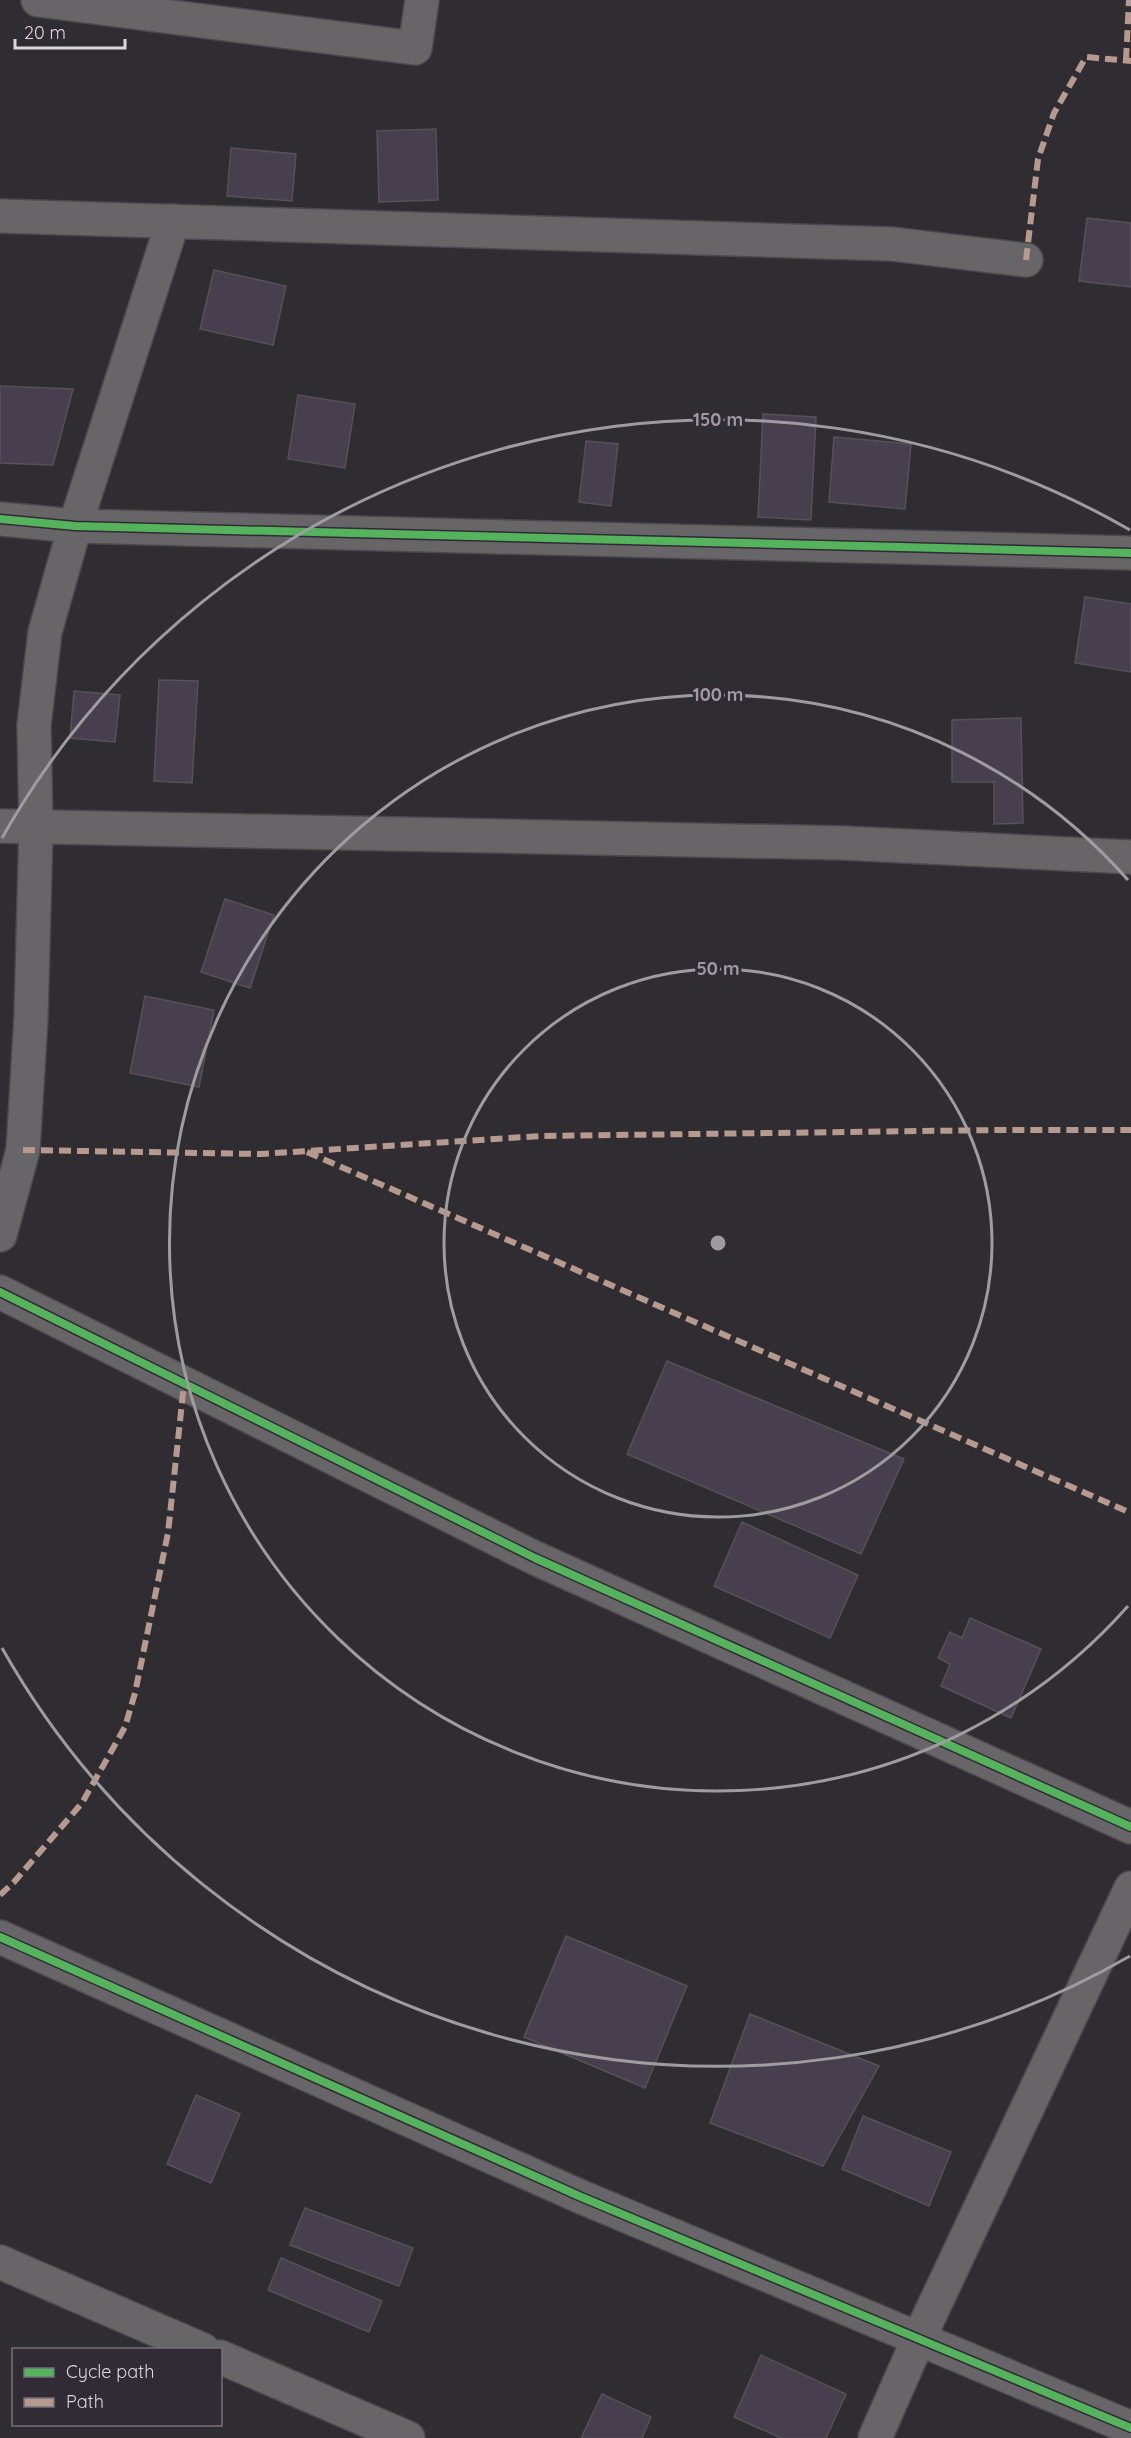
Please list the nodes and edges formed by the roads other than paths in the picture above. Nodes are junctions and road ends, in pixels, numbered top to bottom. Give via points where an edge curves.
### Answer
1 (38, 0) edge
2 (422, 0) edge
3 (0, 216) edge
4 (173, 221) junction
5 (1026, 260) dead end
6 (0, 519) edge
7 (75, 526) junction
8 (1131, 553) edge
9 (0, 826) edge
10 (36, 827) junction
11 (1131, 857) edge
12 (0, 1235) edge
13 (0, 1292) edge
14 (1131, 1827) edge
15 (1131, 1888) edge
16 (0, 1937) edge
17 (0, 2262) edge
18 (919, 2338) junction
19 (201, 2348) edge
20 (222, 2358) edge
21 (1131, 2428) edge
22 (408, 2438) edge
23 (875, 2438) edge

1 - 2 street via 415,48
3 - 4 street
4 - 5 street via 892,244
4 - 7 street
6 - 7 street
7 - 8 street
7 - 10 street via 45,632 34,725
9 - 10 street
10 - 11 street via 843,843
10 - 12 street via 23,1150
13 - 14 street via 535,1558
15 - 18 street
16 - 18 street via 579,2196
17 - 19 street
18 - 21 street
18 - 23 street
20 - 22 street

